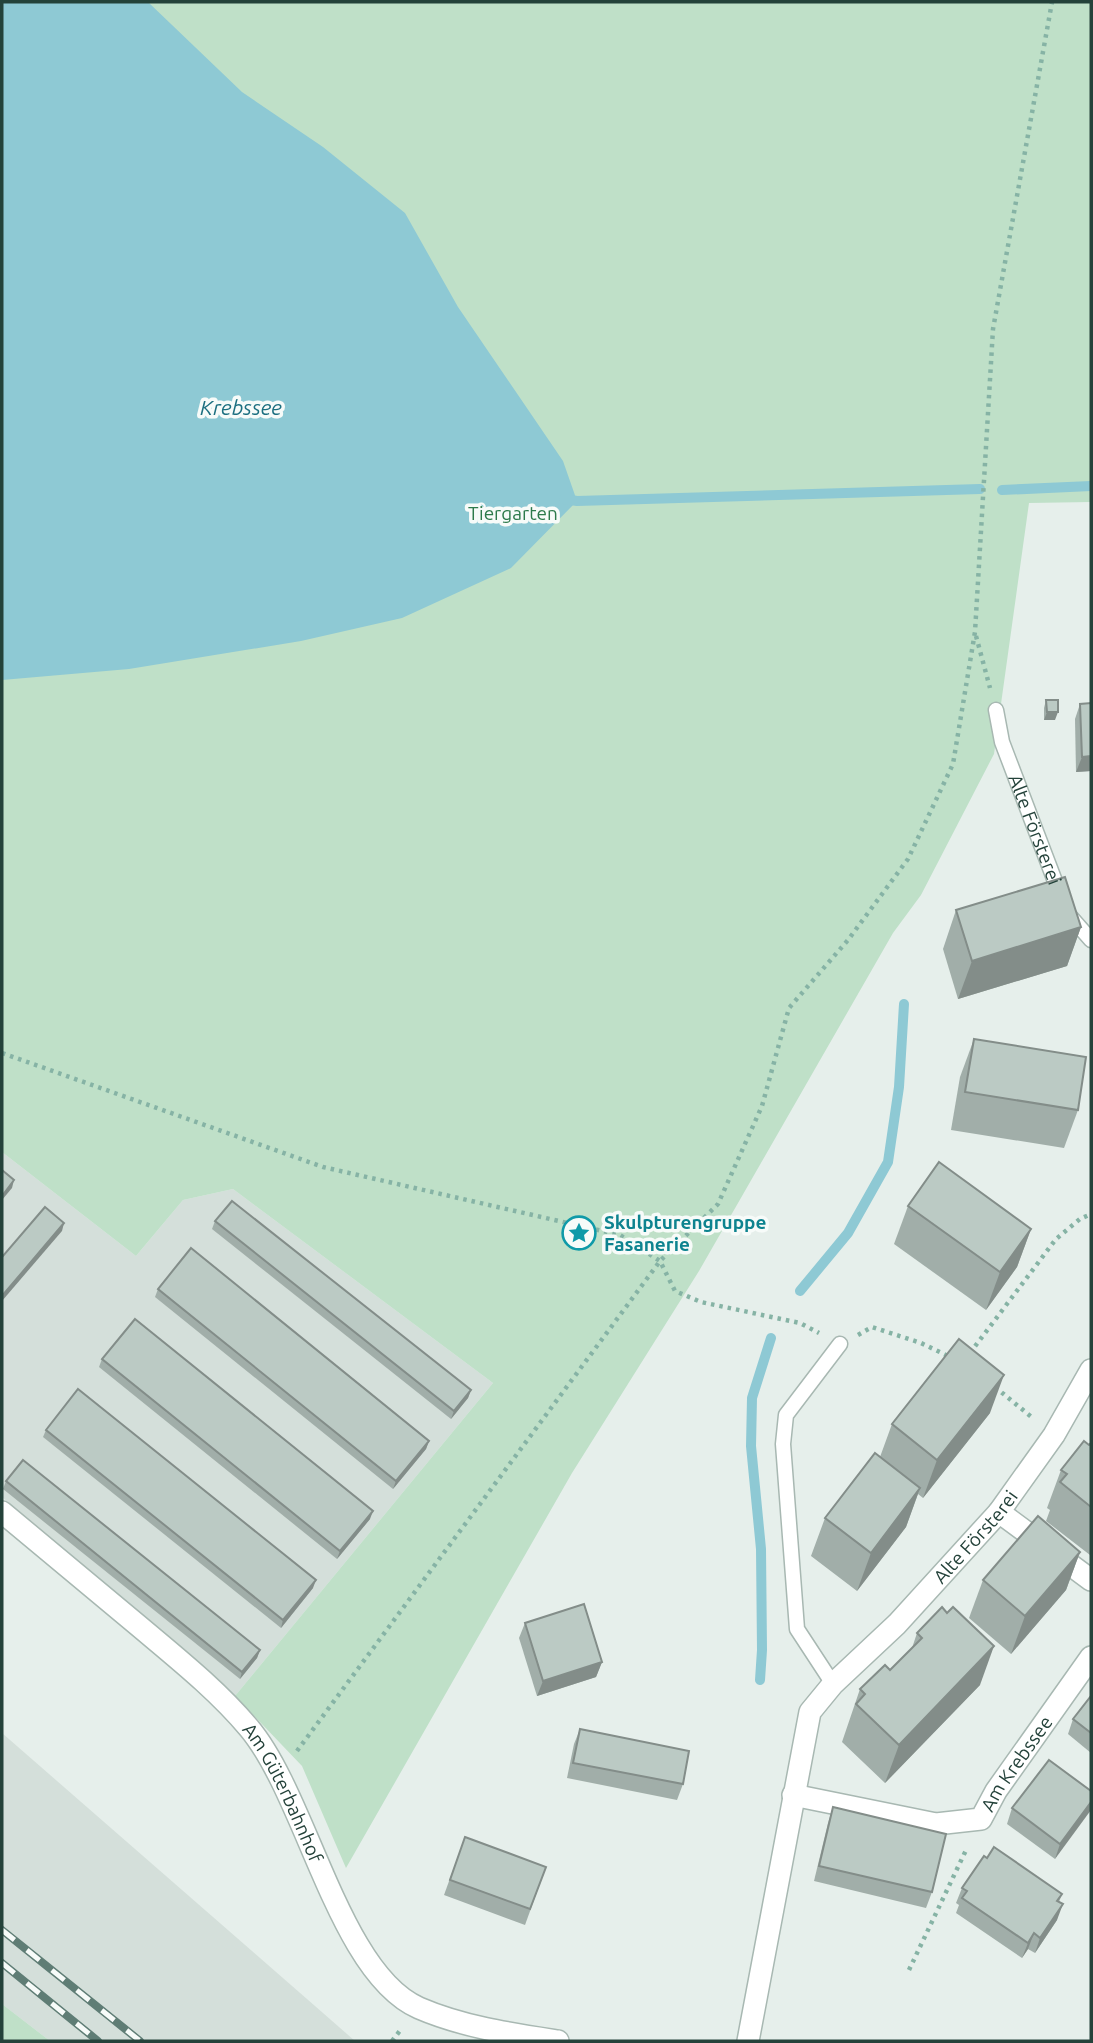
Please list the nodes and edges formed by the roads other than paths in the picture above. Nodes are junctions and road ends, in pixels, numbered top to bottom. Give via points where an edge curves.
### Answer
1 (996, 710) road end
2 (1091, 940) edge
3 (840, 1344) dead end
4 (1091, 1370) edge
5 (2, 1512) edge
6 (999, 1512) junction
7 (1091, 1580) edge
8 (1091, 1657) edge
9 (833, 1684) junction
10 (793, 1795) junction
11 (558, 2041) edge
12 (748, 2041) edge

1 - 2 lane, Alte Försterei via 1002,742 1067,913
3 - 9 lane via 786,1415 783,1444 797,1629
4 - 6 street, Alte Försterei via 1054,1435
5 - 11 street, Am Güterbahnhof via 202,1679 250,1729 299,1816 337,1906 373,1969 393,1991 418,2008 459,2022
6 - 7 street
6 - 9 street, Alte Försterei via 897,1624
8 - 10 street, Am Krebssee via 981,1819 936,1824
9 - 10 street, Alte Försterei via 810,1712
10 - 12 street, Alte Försterei

